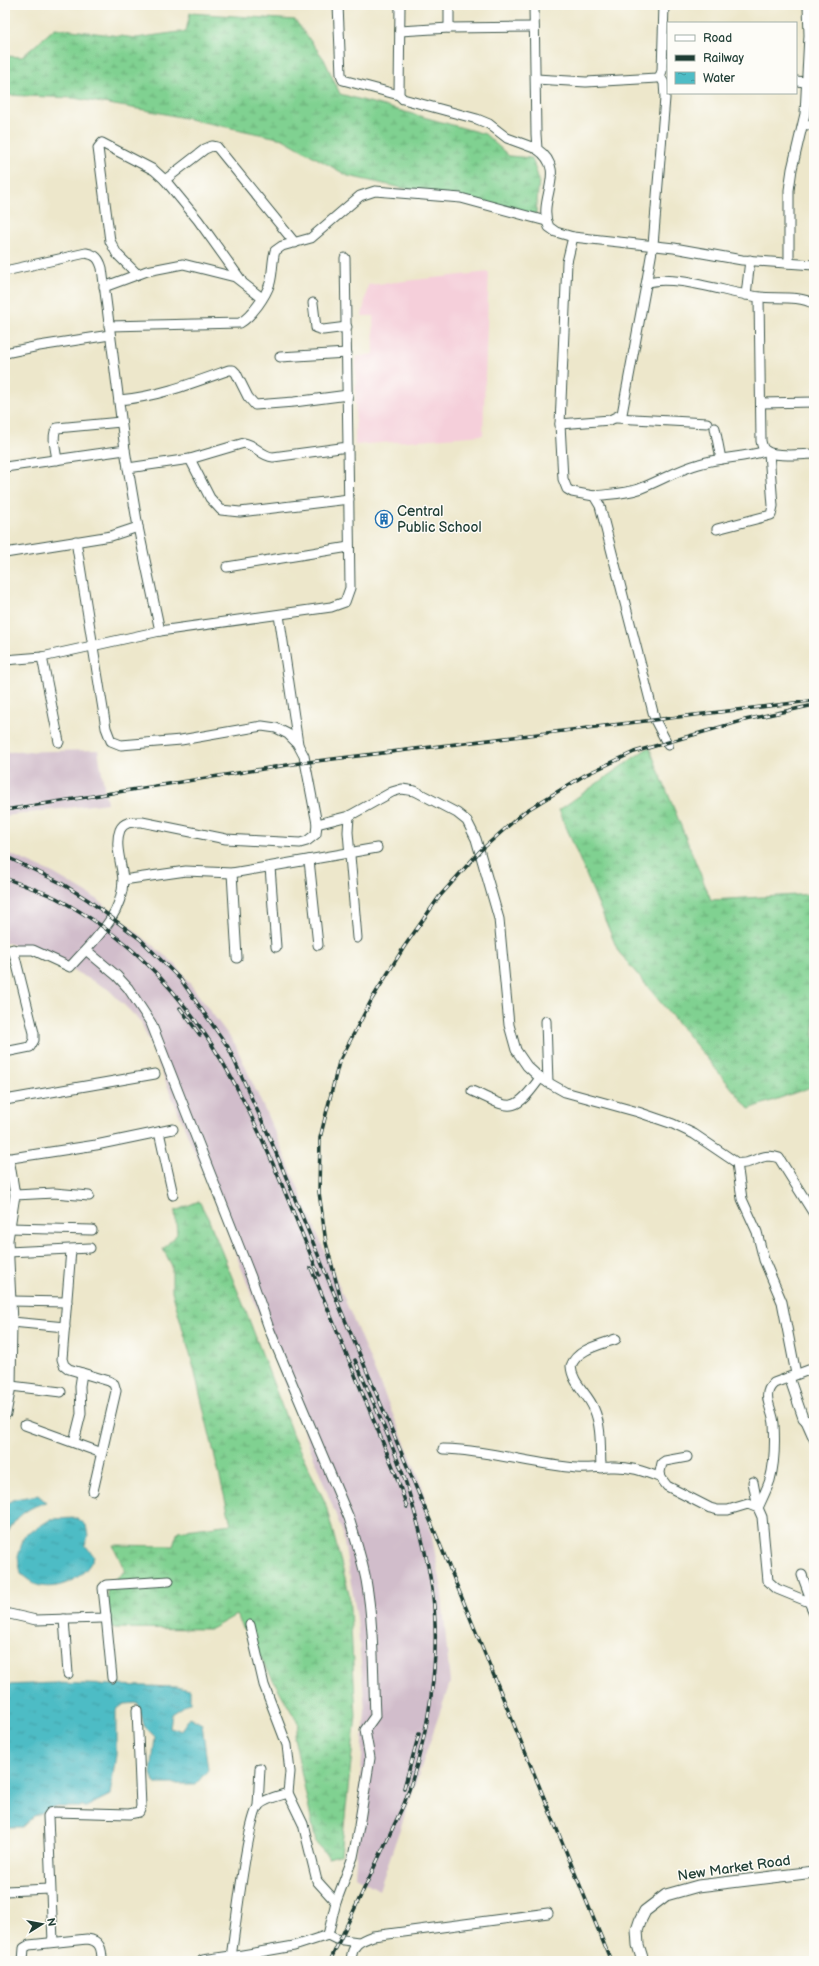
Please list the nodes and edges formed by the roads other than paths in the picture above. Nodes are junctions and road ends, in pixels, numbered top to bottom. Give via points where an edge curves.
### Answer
1 (338, 5) edge
2 (400, 5) edge
3 (449, 5) edge
4 (534, 5) edge
5 (664, 5) edge
6 (808, 5) edge
7 (534, 27) junction
8 (449, 28) junction
9 (400, 31) junction
10 (536, 79) junction
11 (664, 80) edge
12 (797, 81) edge
13 (806, 82) junction
14 (399, 95) junction
15 (804, 124) junction
16 (814, 126) edge
17 (537, 148) junction
18 (165, 180) junction
19 (546, 221) junction
20 (573, 237) junction
21 (295, 243) junction
22 (653, 245) junction
23 (345, 258) dead end
24 (750, 260) junction
25 (789, 263) junction
26 (814, 265) edge
27 (5, 271) edge
28 (137, 274) junction
29 (241, 280) junction
30 (110, 285) junction
31 (646, 285) junction
32 (746, 295) junction
33 (759, 297) junction
34 (262, 298) junction
35 (312, 303) dead end
36 (814, 304) edge
37 (346, 327) junction
38 (114, 329) junction
39 (5, 353) edge
40 (347, 353) junction
41 (280, 357) dead end
42 (348, 395) junction
43 (119, 400) junction
44 (814, 402) edge
45 (761, 403) junction
46 (616, 418) junction
47 (121, 422) junction
48 (560, 424) junction
49 (348, 447) junction
50 (125, 450) junction
51 (767, 452) junction
52 (814, 454) edge
53 (190, 459) junction
54 (721, 459) junction
55 (57, 460) junction
56 (5, 467) edge
57 (128, 468) junction
58 (594, 496) junction
59 (349, 498) junction
60 (138, 527) junction
61 (716, 529) dead end
62 (76, 541) junction
63 (349, 547) junction
64 (5, 553) edge
65 (227, 567) dead end
66 (279, 615) junction
67 (160, 631) junction
68 (93, 647) junction
69 (42, 657) junction
70 (5, 660) edge
71 (59, 742) dead end
72 (298, 745) junction
73 (668, 745) dead end
74 (349, 816) junction
75 (317, 824) junction
76 (378, 848) dead end
77 (351, 853) junction
78 (309, 860) junction
79 (270, 867) junction
80 (232, 873) junction
81 (123, 880) junction
82 (356, 938) dead end
83 (318, 945) dead end
84 (276, 947) dead end
85 (9, 949) edge
86 (86, 950) junction
87 (237, 958) dead end
88 (546, 1021) dead end
89 (5, 1052) edge
90 (155, 1074) dead end
91 (540, 1078) junction
92 (548, 1083) junction
93 (472, 1091) dead end
94 (5, 1100) edge
95 (173, 1129) dead end
96 (159, 1132) junction
97 (7, 1159) edge
98 (737, 1163) junction
99 (15, 1195) junction
100 (173, 1195) dead end
101 (89, 1196) dead end
102 (814, 1214) edge
103 (8, 1219) edge
104 (9, 1228) junction
105 (92, 1230) dead end
106 (6, 1240) edge
107 (90, 1248) dead end
108 (71, 1250) junction
109 (7, 1256) edge
110 (11, 1301) junction
111 (67, 1302) junction
112 (8, 1312) edge
113 (12, 1322) junction
114 (64, 1327) junction
115 (616, 1339) dead end
116 (8, 1363) edge
117 (814, 1368) edge
118 (82, 1372) junction
119 (792, 1375) junction
120 (11, 1386) junction
121 (61, 1392) dead end
122 (6, 1414) dead end
123 (810, 1421) edge
124 (25, 1425) dead end
125 (814, 1439) edge
126 (74, 1442) junction
127 (443, 1449) dead end
128 (102, 1453) junction
129 (687, 1457) dead end
130 (600, 1468) junction
131 (661, 1478) junction
132 (753, 1482) dead end
133 (93, 1491) dead end
134 (758, 1508) junction
135 (802, 1575) dead end
136 (169, 1582) dead end
137 (813, 1609) edge
138 (5, 1613) edge
139 (106, 1616) junction
140 (64, 1619) junction
141 (250, 1625) dead end
142 (68, 1674) dead end
143 (112, 1678) dead end
144 (137, 1710) dead end
145 (260, 1768) dead end
146 (288, 1793) junction
147 (258, 1806) junction
148 (814, 1872) edge
149 (50, 1889) junction
150 (5, 1891) edge
151 (336, 1902) junction
152 (548, 1913) dead end
153 (328, 1935) junction
154 (52, 1942) junction
155 (358, 1942) junction
156 (233, 1959) edge
157 (23, 1961) edge
158 (102, 1961) edge
159 (203, 1961) edge
160 (351, 1961) edge
161 (643, 1961) edge

1 - 14 street via 341,74 344,80
2 - 9 street
3 - 8 street
4 - 7 street
5 - 11 street
6 - 13 street
7 - 8 street
7 - 10 street
8 - 9 street
9 - 14 street
10 - 11 street via 586,82
10 - 17 street
11 - 22 street via 666,98
12 - 13 street
13 - 15 street
14 - 17 street via 403,99 477,119 489,124 507,138
15 - 16 street
15 - 25 street via 789,190
17 - 19 street via 548,158 552,166
18 - 21 street via 205,149 217,147
18 - 28 street via 154,170 106,144 99,144 110,241 117,254
18 - 29 street via 198,220
19 - 20 street via 556,232
19 - 21 street via 461,198 375,191 360,196 311,238
20 - 22 street
20 - 48 street via 567,262
21 - 34 street via 282,246 275,251 270,282
22 - 24 street
22 - 31 street
23 - 37 street
24 - 25 street
24 - 32 street
25 - 26 street
27 - 30 street via 86,253 95,255 100,261
28 - 29 street via 183,264
28 - 30 street
29 - 34 street
30 - 38 street
31 - 32 street via 655,280 670,280
31 - 46 street via 625,405 622,414
32 - 33 street
33 - 36 street via 804,300
33 - 45 street
34 - 38 street via 252,313 240,324
35 - 37 street via 316,328 323,330
37 - 40 street
38 - 39 street
38 - 43 street
40 - 41 street
40 - 42 street
42 - 43 street via 255,405 236,373 229,370 136,399
42 - 49 street
43 - 47 street
44 - 45 street
45 - 51 street via 762,441
46 - 48 street
46 - 54 street via 711,425
47 - 50 street
47 - 55 street via 57,428 54,436
48 - 58 street via 564,485 572,492
49 - 53 street via 269,457 264,456 253,445 244,443
49 - 59 street
50 - 55 street
50 - 57 street
51 - 52 street
51 - 54 street
51 - 61 street via 773,506 771,515
53 - 57 street
53 - 59 street via 210,498 221,510 240,512
54 - 58 street via 677,471 638,490
55 - 56 street
57 - 60 street
58 - 73 street via 600,506 655,720
59 - 63 street
60 - 62 street via 112,536
60 - 67 street
62 - 64 street
62 - 68 street
63 - 65 street
63 - 66 street via 350,588 345,602 331,607
66 - 67 street
66 - 72 street
67 - 68 street
68 - 69 street
68 - 72 street via 108,737 115,744 181,740 262,726 276,728 288,734
69 - 70 street
69 - 71 street
72 - 75 street via 306,762
74 - 75 street
74 - 77 street
74 - 91 street via 392,792 409,789 457,813 467,821 476,839 499,919 509,1025 516,1050 527,1066
75 - 81 street via 316,834 307,841 288,843 226,839 142,822 129,822 119,832 118,841
76 - 77 street
77 - 78 street
77 - 82 street
78 - 79 street
78 - 83 street
79 - 80 street
79 - 84 street
80 - 81 street via 186,871
80 - 87 street
81 - 86 street via 121,896 112,918
85 - 86 street via 33,950 70,967
85 - 89 street via 34,1040 30,1047
86 - 151 street via 124,984 151,1023 252,1276 270,1331 349,1518 358,1548 370,1606 375,1716 365,1730 370,1758 360,1826 353,1857
88 - 92 street
90 - 94 street
91 - 92 street
91 - 93 street via 528,1096 514,1106 505,1106
92 - 98 street via 565,1092 673,1124 694,1134
95 - 96 street
96 - 97 street
96 - 100 street
97 - 99 street
98 - 102 street via 745,1164 770,1155 779,1158
98 - 119 street via 742,1199 757,1232 764,1260 782,1302
99 - 101 street via 54,1193
99 - 103 street
103 - 104 street
104 - 105 street
104 - 106 street
106 - 109 street
107 - 108 street
108 - 109 street
108 - 111 street
109 - 110 street
110 - 111 street
110 - 112 street
111 - 114 street
112 - 113 street
113 - 114 street
113 - 116 street
114 - 118 street via 64,1365
115 - 130 street via 577,1356 571,1366 574,1378 595,1410
116 - 120 street
117 - 119 street
118 - 126 street via 81,1414
118 - 128 street via 109,1381 114,1384 116,1391
119 - 123 street via 802,1418
119 - 134 street via 774,1383 767,1393 774,1421 774,1450 770,1479
120 - 121 street
120 - 122 street
123 - 125 street
124 - 126 street
126 - 128 street
127 - 130 street via 492,1453 576,1468
128 - 133 street
129 - 131 street via 662,1463
130 - 131 street via 636,1469
131 - 134 street via 672,1490 710,1508 728,1510 748,1504
132 - 134 street
134 - 137 street via 762,1517 768,1581 777,1589 805,1600
135 - 137 street
136 - 139 street via 106,1585 103,1588
138 - 140 street via 36,1620
139 - 140 street
139 - 143 street
140 - 142 street
141 - 146 street via 264,1685 287,1745 290,1772
144 - 149 street via 139,1812 50,1813
145 - 147 street
146 - 147 street via 264,1801
146 - 151 street via 303,1824 317,1881
147 - 156 street via 250,1832
148 - 161 street, New Market Road via 698,1886 666,1895 645,1911 640,1921 637,1930 638,1945
149 - 150 street
149 - 154 street
151 - 153 street
152 - 155 street via 386,1933
153 - 155 street via 336,1939
153 - 156 street via 289,1947
154 - 157 street via 24,1948
154 - 158 street via 93,1939 102,1951
155 - 160 street
156 - 159 street

